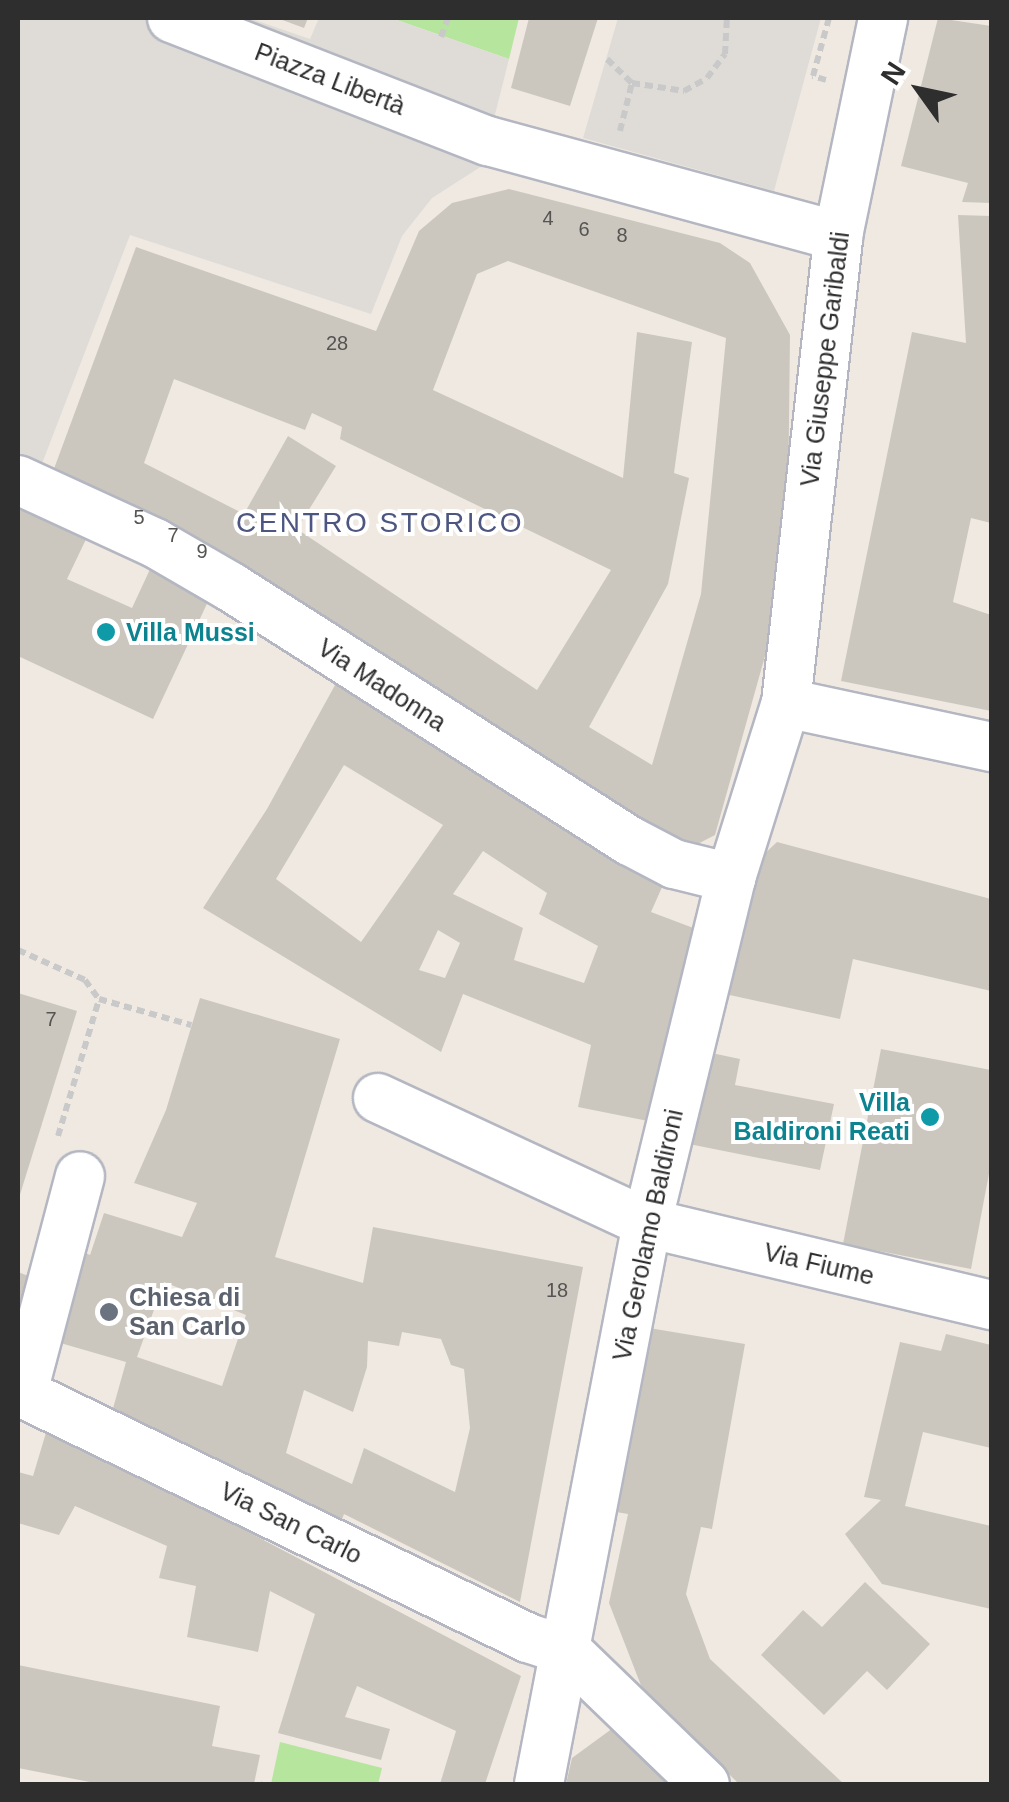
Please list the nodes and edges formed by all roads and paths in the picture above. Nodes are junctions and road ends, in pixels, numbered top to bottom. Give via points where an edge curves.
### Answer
1 (172, 18) edge
2 (448, 18) edge
3 (727, 18) edge
4 (883, 18) edge
5 (441, 37) dead end
6 (606, 59) dead end
7 (838, 236) junction
8 (26, 484) edge
9 (786, 703) junction
10 (992, 748) edge
11 (748, 824) joint
12 (731, 878) junction
13 (18, 950) edge
14 (99, 999) junction
15 (191, 1025) dead end
16 (378, 1098) dead end
17 (80, 1176) joint
18 (647, 1223) junction
19 (992, 1306) edge
20 (20, 1392) edge
21 (566, 1650) junction
22 (540, 1784) edge
23 (705, 1784) edge

1 - 7 street, Piazza Libertà via 488,140
2 - 5 path
3 - 6 path via 725,54 707,78 684,91 632,82
4 - 7 street, Via Giuseppe Garibaldi
7 - 9 street, Via Giuseppe Garibaldi
8 - 12 street, Via Madonna via 155,542 231,586 630,841 674,864
9 - 10 street
9 - 11 street, Via Giuseppe Garibaldi
11 - 12 street, Via Gerolamo Baldironi
12 - 18 street, Via Gerolamo Baldironi
13 - 14 path via 85,980
14 - 15 path
14 - 17 path via 56,1144 63,1163
16 - 18 street, Via Fiume
17 - 20 street
18 - 19 street, Via Fiume
18 - 21 street, Via Gerolamo Baldironi
20 - 21 street, Via San Carlo via 528,1638
21 - 22 street, Via Gerolamo Baldironi
21 - 23 street

